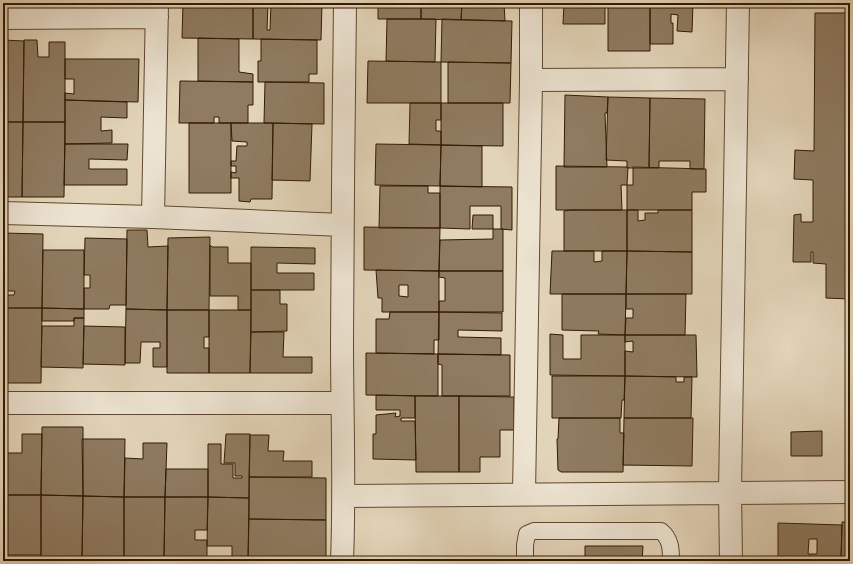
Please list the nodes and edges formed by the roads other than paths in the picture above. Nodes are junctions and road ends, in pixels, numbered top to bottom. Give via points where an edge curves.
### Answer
1 (345, 3) edge
2 (531, 3) edge
3 (738, 3) edge
4 (157, 10) edge
5 (3, 18) edge
6 (736, 79) junction
7 (532, 80) junction
8 (3, 213) edge
9 (153, 217) junction
10 (342, 225) junction
11 (3, 403) edge
12 (342, 403) junction
13 (730, 491) junction
14 (850, 492) edge
15 (524, 494) junction
16 (344, 496) junction
17 (342, 561) edge
18 (525, 561) edge
19 (671, 561) edge
20 (731, 561) edge

1 - 10 street
2 - 7 street
3 - 6 street
4 - 5 street
4 - 9 street
6 - 7 street
6 - 13 street
7 - 15 street
8 - 9 street
9 - 10 street
10 - 12 street
11 - 12 street
12 - 16 street
13 - 14 street
13 - 15 street
13 - 20 street
15 - 16 street
16 - 17 street
18 - 19 lane via 527,534 534,531 661,531 669,542

